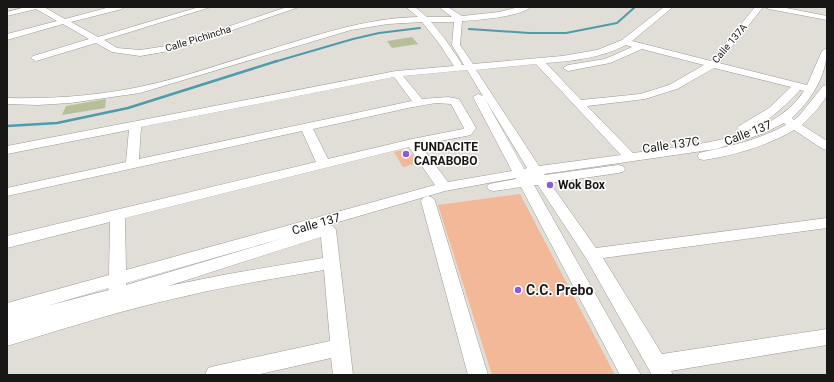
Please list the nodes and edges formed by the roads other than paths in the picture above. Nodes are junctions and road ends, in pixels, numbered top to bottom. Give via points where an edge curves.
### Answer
1 (36, 7) edge
2 (119, 7) edge
3 (207, 7) edge
4 (295, 7) edge
5 (410, 7) edge
6 (515, 7) edge
7 (527, 7) edge
8 (669, 7) edge
9 (759, 7) edge
10 (770, 7) edge
11 (806, 7) edge
12 (827, 11) edge
13 (450, 12) edge
14 (7, 14) edge
15 (423, 18) junction
16 (827, 18) edge
17 (64, 22) junction
18 (7, 37) edge
19 (96, 40) junction
20 (625, 42) junction
21 (641, 46) junction
22 (827, 53) edge
23 (36, 58) dead end
24 (538, 61) junction
25 (713, 64) junction
26 (464, 67) junction
27 (546, 70) junction
28 (396, 74) junction
29 (804, 88) junction
30 (827, 89) edge
31 (7, 97) edge
32 (420, 103) junction
33 (580, 103) junction
34 (790, 122) junction
35 (135, 125) junction
36 (306, 127) junction
37 (412, 143) junction
38 (827, 146) edge
39 (7, 150) edge
40 (627, 155) junction
41 (132, 164) junction
42 (324, 165) junction
43 (539, 176) junction
44 (523, 178) junction
45 (444, 187) junction
46 (7, 192) edge
47 (428, 201) junction
48 (118, 215) junction
49 (827, 223) edge
50 (328, 230) junction
51 (7, 242) edge
52 (592, 254) junction
53 (331, 263) junction
54 (117, 287) junction
55 (7, 310) edge
56 (7, 324) edge
57 (827, 337) edge
58 (7, 338) edge
59 (340, 347) junction
60 (660, 369) edge
61 (215, 375) edge
62 (343, 375) edge
63 (478, 375) edge
64 (631, 375) edge

1 - 14 street
1 - 17 street, Calle Pichincha
2 - 17 street
3 - 19 street
4 - 19 street, Calle Pichincha via 157,51 140,53 115,50
5 - 15 street
6 - 13 street via 473,15
7 - 13 street via 488,17
8 - 20 street
9 - 25 street, Calle 137A
10 - 16 street
11 - 12 street
13 - 15 street
13 - 26 street via 456,45
15 - 26 street
15 - 31 street via 326,32 140,90 38,102
17 - 18 street
17 - 19 street, Calle Pichincha
19 - 23 street
20 - 21 street
20 - 24 street via 598,53
21 - 25 street
21 - 27 street via 607,61
22 - 29 street, Calle 137
24 - 26 street
24 - 27 street
25 - 29 street
25 - 33 street, Calle 137A via 674,86 641,97
26 - 28 street
26 - 43 street
26 - 44 street
27 - 33 street
28 - 32 street
28 - 35 street
29 - 34 street, Calle 137 via 802,102
29 - 40 street, Calle 137C via 755,123 722,136
30 - 34 street
32 - 36 street
32 - 37 street via 449,99 455,101 470,128 462,133
33 - 40 street
34 - 38 street
34 - 40 street, Calle 137 via 716,145
34 - 43 street via 763,140 727,153
35 - 39 street
35 - 41 street
36 - 41 street
36 - 42 street
37 - 42 street
37 - 45 street
40 - 43 street, Calle 137
41 - 46 street
42 - 48 street
43 - 44 street
43 - 52 street
44 - 45 street, Calle 137
44 - 47 street
44 - 64 street
45 - 54 street, Calle 137
47 - 50 street
47 - 63 street
48 - 51 street
48 - 54 street
49 - 52 street
50 - 53 street
50 - 54 street
52 - 60 street
53 - 58 street via 168,293
53 - 59 street
54 - 55 street, Calle 137
54 - 56 street
57 - 60 street
59 - 61 street
59 - 62 street

